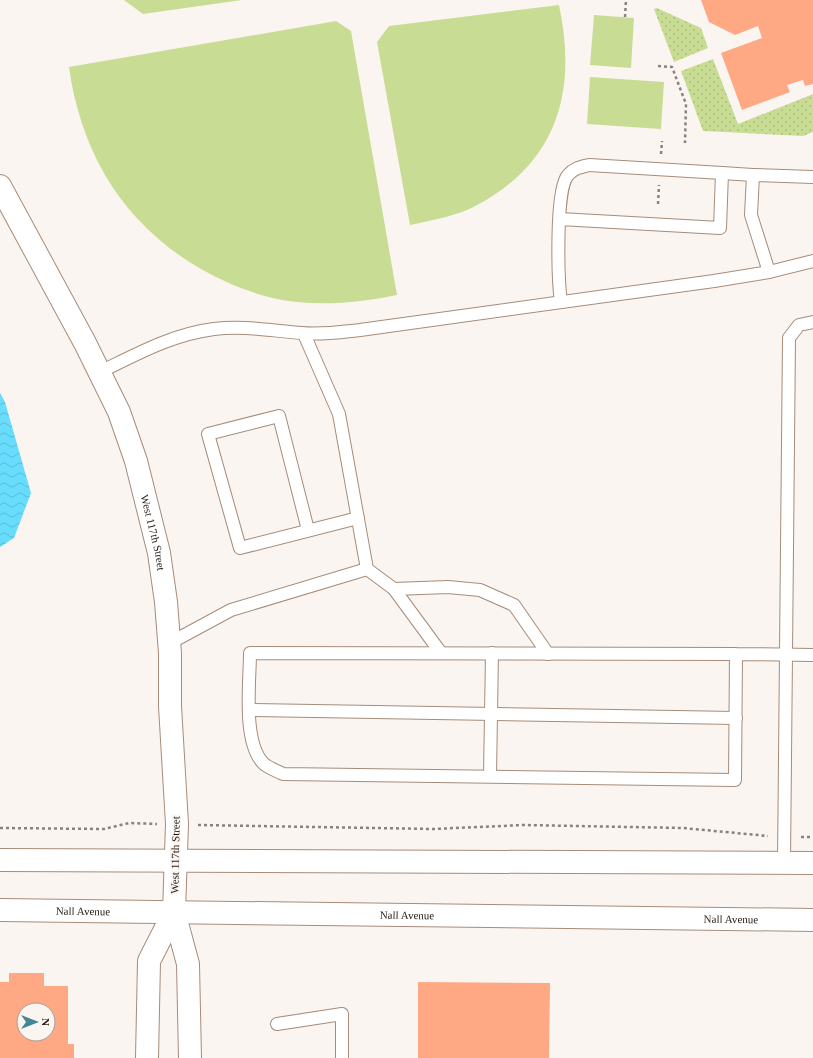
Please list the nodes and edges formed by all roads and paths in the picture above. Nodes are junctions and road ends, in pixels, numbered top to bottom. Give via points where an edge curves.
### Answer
1 (626, 0) edge
2 (625, 17) dead end
3 (658, 66) dead end
4 (685, 143) dead end
5 (722, 173) junction
6 (753, 175) junction
7 (813, 177) edge
8 (0, 186) edge
9 (560, 219) junction
10 (813, 261) edge
11 (769, 272) junction
12 (561, 302) junction
13 (813, 322) edge
14 (304, 334) junction
15 (100, 372) junction
16 (358, 518) junction
17 (308, 530) junction
18 (367, 569) junction
19 (394, 589) junction
20 (168, 644) junction
21 (441, 653) junction
22 (492, 653) junction
23 (548, 654) junction
24 (736, 654) junction
25 (786, 655) junction
26 (813, 655) edge
27 (249, 710) junction
28 (491, 714) junction
29 (736, 718) junction
30 (490, 776) junction
31 (177, 824) junction
32 (0, 828) edge
33 (783, 836) junction
34 (813, 837) edge
35 (0, 860) edge
36 (176, 861) junction
37 (784, 863) junction
38 (813, 863) edge
39 (0, 910) edge
40 (174, 912) junction
41 (813, 920) edge
42 (277, 1024) dead end
43 (147, 1058) edge
44 (190, 1058) edge
45 (342, 1058) edge

1 - 2 path
3 - 4 path via 672,67 686,104
5 - 6 lane
5 - 9 lane via 589,165 578,167 567,176 562,186
5 - 9 lane via 720,228
6 - 7 lane
6 - 11 lane via 751,214
8 - 15 main road, West 117th Street
9 - 12 lane via 558,268
10 - 11 lane
11 - 12 lane
12 - 14 lane via 360,330
13 - 25 lane via 799,325 789,338
14 - 15 lane via 246,328 208,330 183,335 152,347
14 - 16 lane via 339,414
15 - 20 main road, West 117th Street via 119,412 149,508 166,602
16 - 17 lane
16 - 18 lane
17 - 17 lane via 240,548 208,434 279,416
18 - 19 lane
18 - 20 lane via 231,610
19 - 21 lane
19 - 23 lane via 448,587 480,590 514,605
20 - 31 main road, West 117th Street
21 - 22 lane
21 - 27 lane via 250,653
22 - 23 lane
22 - 28 lane
23 - 24 lane
24 - 25 lane
24 - 29 lane
25 - 26 lane
25 - 33 lane
27 - 28 lane
27 - 30 lane via 255,749 264,764 283,774
28 - 29 lane
28 - 30 lane
29 - 30 lane via 735,780
31 - 32 path via 129,823 104,829
31 - 33 path via 433,829 524,825 675,828
31 - 36 main road, West 117th Street
33 - 34 path
33 - 37 lane
35 - 36 main road
36 - 37 main road
36 - 40 main road, West 117th Street
37 - 38 main road
39 - 40 main road, Nall Avenue
40 - 41 main road, Nall Avenue
40 - 43 main road, West 117th Street via 149,961
40 - 44 main road, West 117th Street via 188,964
42 - 45 lane via 342,1014

